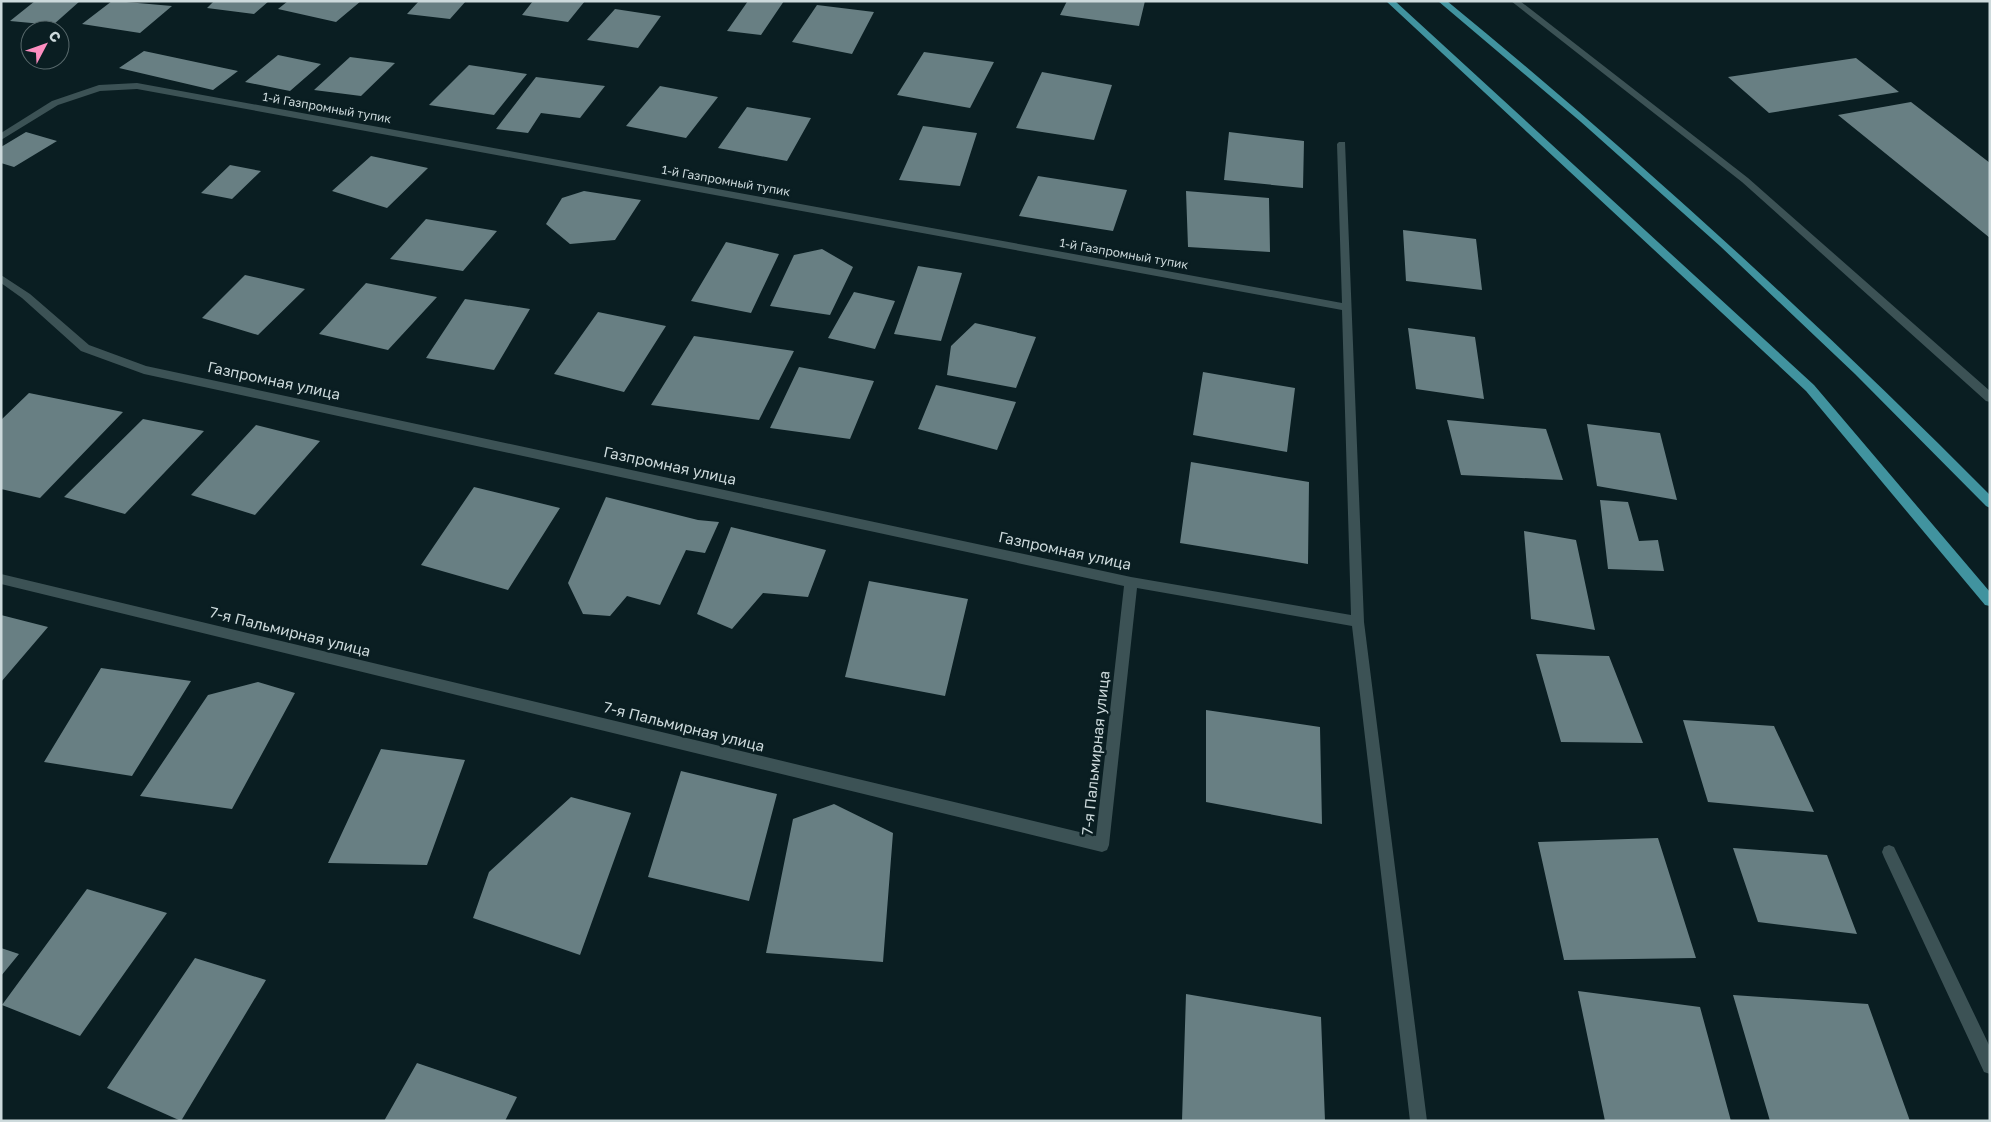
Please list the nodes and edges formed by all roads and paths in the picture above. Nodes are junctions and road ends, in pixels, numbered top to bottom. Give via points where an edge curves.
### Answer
1 (1390, 1) edge
2 (1442, 1) edge
3 (1515, 1) edge
4 (1, 137) edge
5 (1342, 144) dead end
6 (1, 278) edge
7 (1347, 307) junction
8 (1990, 398) edge
9 (1990, 503) edge
10 (1, 579) edge
11 (1131, 582) junction
12 (1990, 601) edge
13 (1358, 622) junction
14 (1889, 852) dead end
15 (1990, 1066) edge
16 (1418, 1121) edge

1 - 12 main road via 1810,388
2 - 9 main road via 1581,116 1750,269
3 - 8 street via 1745,180
4 - 7 street, 1-й Газпромный тупик via 56,103 99,88 137,86
5 - 7 street
6 - 11 street, Газпромная улица via 85,348 144,370
7 - 13 street
10 - 11 street, 7-я Пальмирная улица via 1102,845
11 - 13 street, Газпромная улица
13 - 16 street
14 - 15 street

